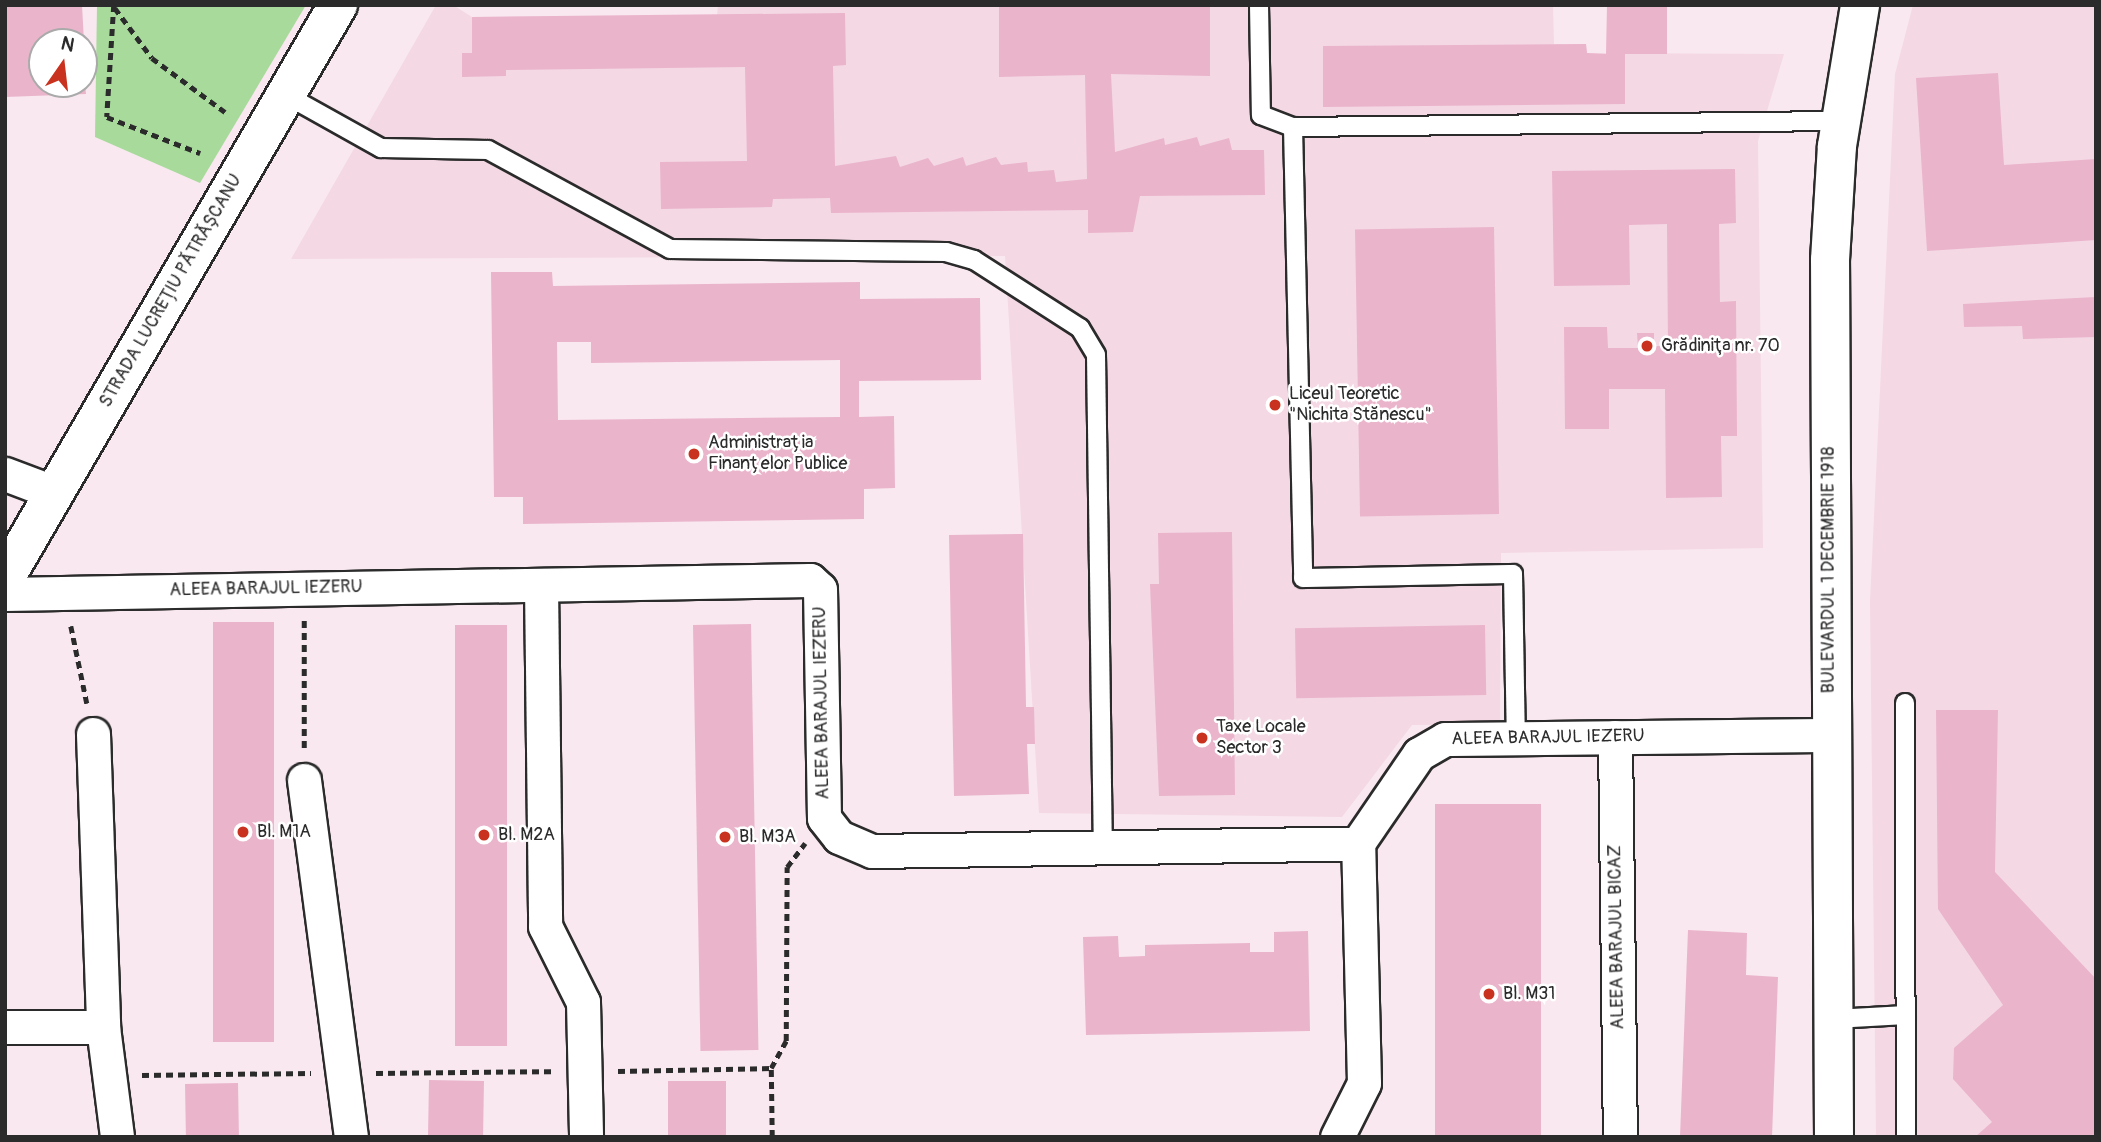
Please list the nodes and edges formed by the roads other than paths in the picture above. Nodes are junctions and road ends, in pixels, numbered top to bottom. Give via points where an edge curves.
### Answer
1 (338, 5) edge
2 (1259, 5) edge
3 (1860, 5) edge
4 (286, 95) junction
5 (1840, 121) junction
6 (1293, 127) junction
7 (5, 474) edge
8 (53, 492) junction
9 (5, 578) edge
10 (541, 585) junction
11 (5, 594) edge
12 (1905, 703) dead end
13 (93, 734) road end
14 (1829, 735) junction
15 (1615, 737) junction
16 (1516, 738) junction
17 (304, 780) road end
18 (1358, 843) junction
19 (1103, 847) junction
20 (1906, 1015) junction
21 (1834, 1019) junction
22 (5, 1027) edge
23 (103, 1027) junction
24 (117, 1137) edge
25 (351, 1137) edge
26 (586, 1137) edge
27 (1337, 1137) edge
28 (1620, 1137) edge
29 (1834, 1137) edge
30 (1906, 1137) edge

1 - 4 main road, STRADA LUCREȚIU PĂTRĂȘCANU
2 - 6 lane via 1261,115
3 - 5 main road, BULEVARDUL 1 DECEMBRIE 1918
4 - 8 main road, STRADA LUCREȚIU PĂTRĂȘCANU
4 - 19 lane via 381,148 488,150 670,249 946,252 974,260 1080,328 1096,355
5 - 6 lane
5 - 14 main road, BULEVARDUL 1 DECEMBRIE 1918 via 1830,260
6 - 16 lane via 1303,578 1513,574
7 - 8 street
8 - 9 main road, STRADA LUCREȚIU PĂTRĂȘCANU
10 - 11 street, ALEEA BARAJUL IEZERU
10 - 19 street, ALEEA BARAJUL IEZERU via 818,584 824,818 839,837 872,851
10 - 26 street via 545,926 583,1002
12 - 20 lane
13 - 23 street
14 - 15 street, ALEEA BARAJUL IEZERU
14 - 21 main road, BULEVARDUL 1 DECEMBRIE 1918
15 - 16 street, ALEEA BARAJUL IEZERU
15 - 28 street, ALEEA BARAJUL BICAZ
16 - 18 street, ALEEA BARAJUL IEZERU via 1445,739 1429,746
17 - 25 street
18 - 19 street, ALEEA BARAJUL IEZERU
18 - 27 street via 1364,1083
20 - 21 lane
20 - 30 lane
21 - 29 main road, BULEVARDUL 1 DECEMBRIE 1918
22 - 23 street
23 - 24 street

